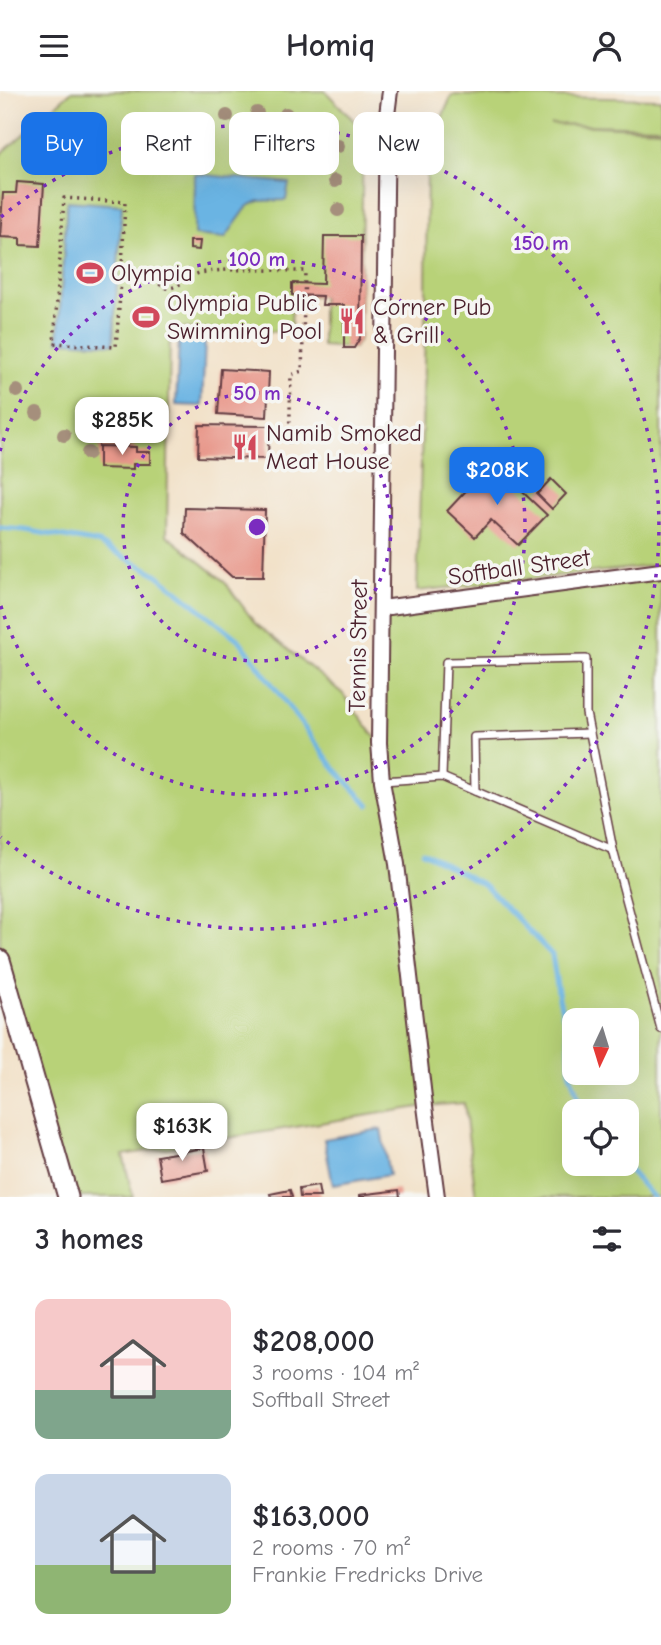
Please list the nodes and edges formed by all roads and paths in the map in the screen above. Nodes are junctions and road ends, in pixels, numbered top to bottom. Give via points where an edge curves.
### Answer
1 (390, 91) edge
2 (121, 268) junction
3 (289, 448) dead end
4 (661, 571) edge
5 (382, 608) junction
6 (590, 733) junction
7 (442, 777) junction
8 (382, 781) junction
9 (475, 791) junction
10 (613, 850) junction
11 (0, 960) edge
12 (661, 1028) edge
13 (68, 1197) edge
14 (437, 1197) edge

1 - 5 street, Tennis Street
2 - 2 path via 125,202 64,198 54,343 116,347
2 - 3 path via 137,271 166,288 207,272 305,271 302,371 291,375
4 - 5 street, Softball Street
5 - 8 street, Tennis Street
6 - 7 lane via 586,659 446,662
6 - 9 lane via 474,737
6 - 10 lane
7 - 8 lane
7 - 9 lane
8 - 14 street, Tennis Street via 397,864
9 - 10 lane
10 - 12 lane
11 - 13 street

